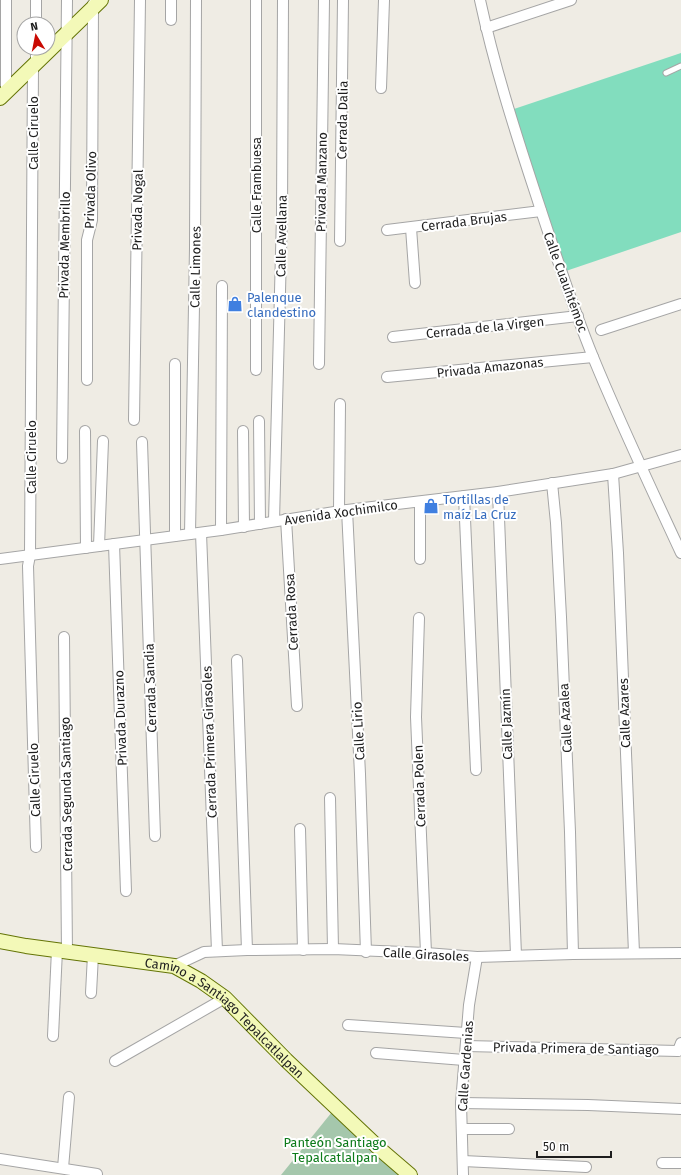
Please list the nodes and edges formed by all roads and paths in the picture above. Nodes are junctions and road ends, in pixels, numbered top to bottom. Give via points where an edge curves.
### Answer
1 (6, 0) edge
2 (36, 0) edge
3 (67, 0) edge
4 (140, 0) edge
5 (172, 0) edge
6 (196, 0) edge
7 (256, 0) edge
8 (283, 0) edge
9 (324, 0) edge
10 (343, 0) edge
11 (384, 0) edge
12 (480, 0) edge
13 (571, 0) edge
14 (95, 3) edge
15 (36, 16) edge
16 (172, 20) dead end
17 (486, 28) junction
18 (67, 33) junction
19 (36, 56) edge
20 (35, 64) junction
21 (681, 66) edge
22 (666, 73) dead end
23 (381, 88) dead end
24 (3, 95) edge
25 (541, 211) junction
26 (411, 228) junction
27 (387, 230) dead end
28 (340, 241) dead end
29 (415, 284) dead end
30 (222, 286) dead end
31 (681, 304) edge
32 (578, 316) junction
33 (601, 330) dead end
34 (393, 337) dead end
35 (593, 357) junction
36 (175, 364) dead end
37 (319, 364) dead end
38 (256, 370) dead end
39 (387, 377) dead end
40 (87, 380) dead end
41 (340, 404) dead end
42 (134, 420) dead end
43 (259, 421) dead end
44 (85, 431) dead end
45 (243, 431) dead end
46 (103, 441) dead end
47 (142, 442) dead end
48 (681, 455) edge
49 (62, 458) dead end
50 (641, 467) junction
51 (613, 474) junction
52 (552, 483) junction
53 (498, 492) junction
54 (464, 496) junction
55 (420, 502) junction
56 (343, 511) junction
57 (286, 519) junction
58 (274, 521) junction
59 (260, 524) junction
60 (244, 526) junction
61 (221, 530) junction
62 (201, 533) junction
63 (190, 534) junction
64 (175, 536) junction
65 (145, 540) junction
66 (114, 544) junction
67 (99, 546) junction
68 (86, 548) junction
69 (681, 553) edge
70 (30, 555) junction
71 (0, 559) edge
72 (420, 559) dead end
73 (419, 618) dead end
74 (64, 637) dead end
75 (237, 660) dead end
76 (297, 706) dead end
77 (476, 770) dead end
78 (330, 798) dead end
79 (300, 829) dead end
80 (155, 836) dead end
81 (36, 848) dead end
82 (126, 891) dead end
83 (0, 941) edge
84 (333, 949) junction
85 (246, 950) junction
86 (303, 950) junction
87 (62, 951) junction
88 (217, 951) junction
89 (366, 952) junction
90 (426, 953) junction
91 (634, 953) junction
92 (681, 953) edge
93 (573, 954) junction
94 (93, 955) junction
95 (516, 955) junction
96 (478, 957) junction
97 (174, 966) junction
98 (91, 993) dead end
99 (225, 998) junction
100 (348, 1025) dead end
101 (466, 1033) junction
102 (53, 1036) dead end
103 (681, 1043) edge
104 (466, 1046) junction
105 (376, 1053) dead end
106 (464, 1060) junction
107 (115, 1061) dead end
108 (68, 1097) dead end
109 (461, 1103) junction
110 (681, 1109) edge
111 (462, 1128) junction
112 (509, 1129) dead end
113 (0, 1158) edge
114 (463, 1161) junction
115 (681, 1163) edge
116 (662, 1164) dead end
117 (586, 1167) dead end
118 (63, 1168) junction
119 (97, 1174) dead end
120 (410, 1175) edge
121 (463, 1175) edge

1 - 24 street
2 - 15 street
3 - 18 street, Privada Membrillo
4 - 42 street, Privada Nogal
5 - 16 street
6 - 63 street, Calle Limones
7 - 38 street, Calle Frambuesa
8 - 58 street, Calle Avellana via 282,215
9 - 37 street, Privada Manzano
10 - 28 street, Cerrada Dalia
11 - 23 street
12 - 17 street, Calle Cuauhtémoc
13 - 17 street
14 - 18 street
14 - 40 street, Privada Olivo via 92,220 87,240
17 - 25 street, Calle Cuauhtémoc via 509,112
18 - 20 street
18 - 49 street, Privada Membrillo
19 - 20 street, Calle Ciruelo
20 - 24 street
20 - 70 street, Calle Ciruelo
21 - 22 lane
25 - 26 street, Cerrada Brujas
25 - 32 street, Calle Cuauhtémoc
26 - 27 street, Cerrada Brujas
26 - 29 street
30 - 61 street
31 - 33 street
32 - 34 street, Cerrada de la Virgen
32 - 35 street, Calle Cuauhtémoc
35 - 39 street, Privada Amazonas
35 - 50 street, Calle Cuauhtémoc
36 - 64 street
41 - 56 street, Calle Lirio
43 - 59 street
44 - 68 street
45 - 60 street
46 - 67 street
47 - 65 street, Cerrada Sandia
48 - 50 street, Avenida Xochimilco
50 - 51 street, Avenida Xochimilco
50 - 69 street, Calle Cuauhtémoc
51 - 52 street, Avenida Xochimilco
51 - 91 street, Calle Azares
52 - 53 street, Avenida Xochimilco
52 - 93 street, Calle Azalea via 561,617
53 - 54 street, Avenida Xochimilco
53 - 95 street, Calle Jazmín
54 - 55 street, Avenida Xochimilco
54 - 77 street
55 - 56 street, Avenida Xochimilco
55 - 72 street
56 - 57 street, Avenida Xochimilco
56 - 89 street, Calle Lirio via 360,774
57 - 58 street, Avenida Xochimilco
57 - 76 street, Cerrada Rosa
58 - 59 street, Avenida Xochimilco
59 - 60 street, Avenida Xochimilco
60 - 61 street, Avenida Xochimilco
61 - 62 street, Avenida Xochimilco
62 - 63 street, Avenida Xochimilco
62 - 88 street, Cerrada Primera Girasoles
63 - 64 street, Avenida Xochimilco
64 - 65 street, Avenida Xochimilco
65 - 66 street, Avenida Xochimilco
65 - 80 street, Cerrada Sandia
66 - 67 street, Avenida Xochimilco
66 - 82 street, Privada Durazno
67 - 68 street, Avenida Xochimilco
68 - 70 street, Avenida Xochimilco
70 - 71 street, Avenida Xochimilco
70 - 81 street, Calle Ciruelo via 28,566
73 - 90 street, Cerrada Polen via 416,717
74 - 87 street, Cerrada Segunda Santiago
75 - 85 street
78 - 84 street
79 - 86 street
83 - 87 street, Camino a Santiago Tepalcatlalpan
84 - 86 street, Calle Girasoles
84 - 89 street, Calle Girasoles
85 - 86 street, Calle Girasoles
85 - 88 street, Calle Girasoles
87 - 94 street, Camino a Santiago Tepalcatlalpan
87 - 102 street, Cerrada Segunda Santiago
88 - 97 street, Calle Girasoles via 204,952
89 - 90 street, Calle Girasoles
90 - 96 street, Calle Girasoles
91 - 92 street, Calle Girasoles
91 - 93 street, Calle Girasoles
93 - 95 street, Calle Girasoles
94 - 97 street, Camino a Santiago Tepalcatlalpan
94 - 98 street
95 - 96 street, Calle Girasoles
96 - 101 street, Calle Gardenias
97 - 99 street, Camino a Santiago Tepalcatlalpan
99 - 107 street
99 - 120 street, Camino a Santiago Tepalcatlalpan via 292,1066
100 - 101 street
101 - 104 street, Calle Gardenias
103 - 104 street, Privada Primera de Santiago via 678,1051
104 - 106 street, Calle Gardenias
105 - 106 street
106 - 109 street, Calle Gardenias
108 - 118 street
109 - 110 street
109 - 111 street, Calle Gardenias
111 - 112 street
111 - 114 street, Calle Gardenias
113 - 118 street
114 - 117 street
114 - 121 street, Calle Gardenias
115 - 116 street
118 - 119 street

